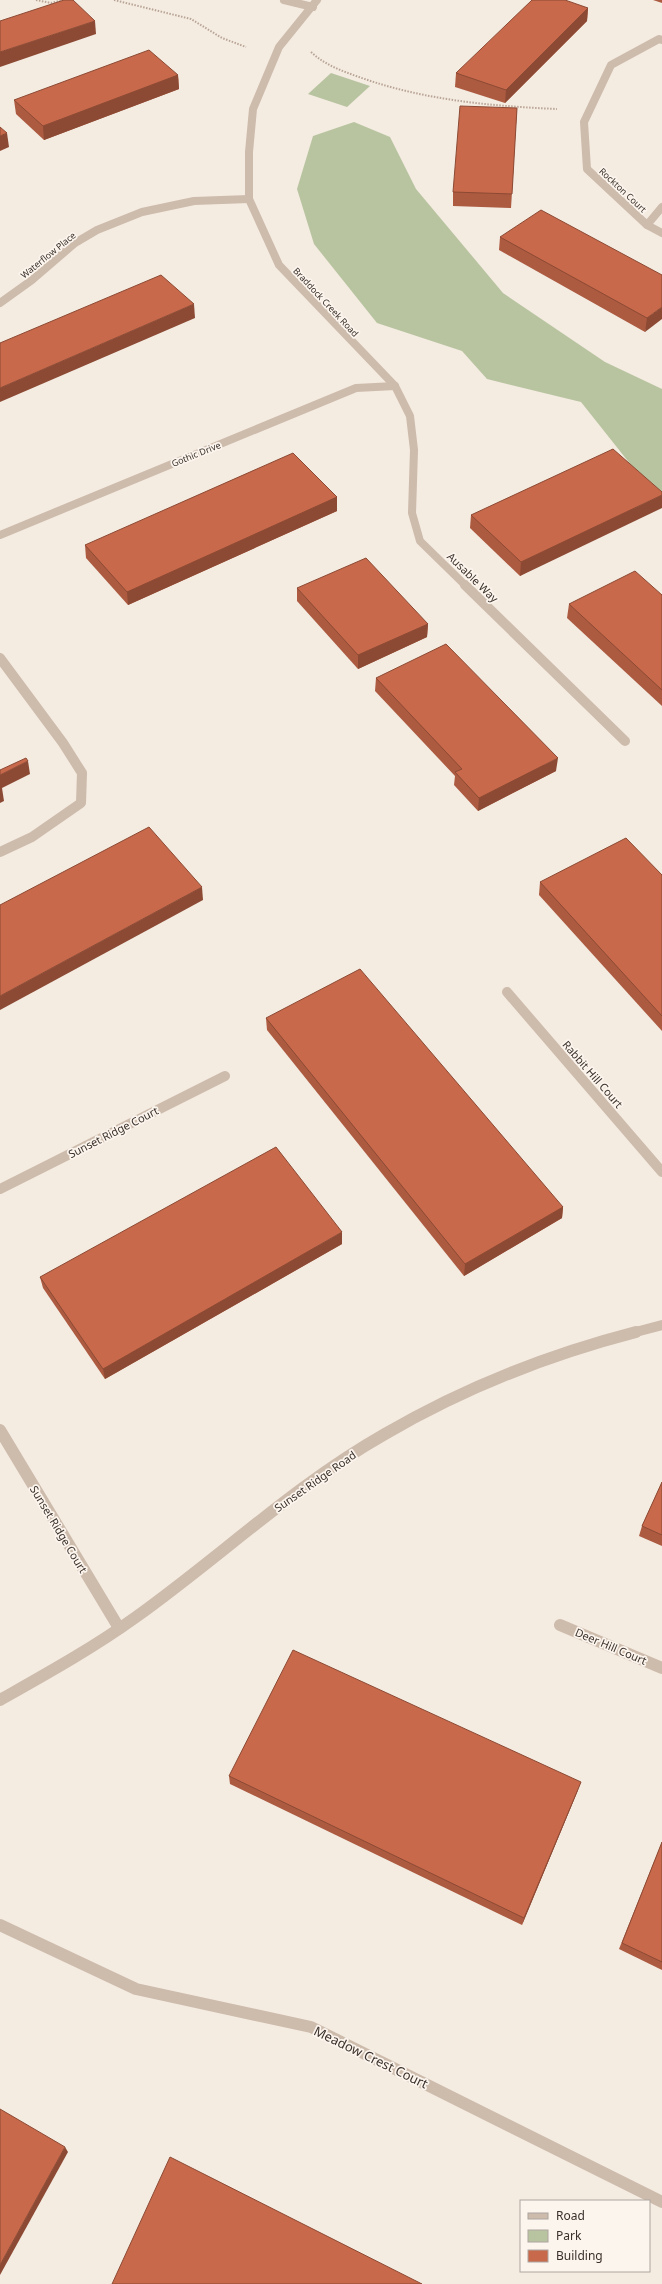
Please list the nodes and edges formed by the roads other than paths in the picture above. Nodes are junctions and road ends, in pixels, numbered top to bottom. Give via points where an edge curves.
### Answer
1 (284, 0) edge
2 (315, 3) edge
3 (662, 40) edge
4 (249, 199) junction
5 (662, 207) edge
6 (647, 225) junction
7 (662, 233) edge
8 (0, 303) edge
9 (395, 386) junction
10 (0, 535) edge
11 (0, 658) edge
12 (626, 741) dead end
13 (0, 852) edge
14 (507, 992) dead end
15 (225, 1076) dead end
16 (662, 1172) edge
17 (0, 1189) edge
18 (662, 1325) edge
19 (0, 1430) edge
20 (560, 1625) dead end
21 (119, 1628) junction
22 (662, 1668) edge
23 (0, 1700) edge
24 (0, 1925) edge
25 (662, 2202) edge

1 - 2 street
2 - 4 street, Braddock Creek Road via 279,47 253,109 249,152
3 - 6 street, Rockton Court via 659,38 610,65 584,122 587,169
4 - 8 street, Waterflow Place via 194,201 142,212 97,230 74,243 32,280
4 - 9 street, Braddock Creek Road via 279,264 300,290
5 - 6 street, Rockton Court
6 - 7 street, Rockton Court
9 - 10 street, Gothic Drive via 356,388
9 - 12 street, Ausable Way via 410,416 414,450 412,513 420,541
11 - 13 street via 82,773 80,802 32,837
14 - 16 street, Rabbit Hill Court
15 - 17 street, Sunset Ridge Court
18 - 21 street, Sunset Ridge Road via 585,1345 482,1383 384,1434 311,1482 136,1618
19 - 21 street, Sunset Ridge Court
20 - 22 street, Deer Hill Court
21 - 23 street, Sunset Ridge Road via 57,1668
24 - 25 street, Meadow Crest Court via 136,1989 311,2027

